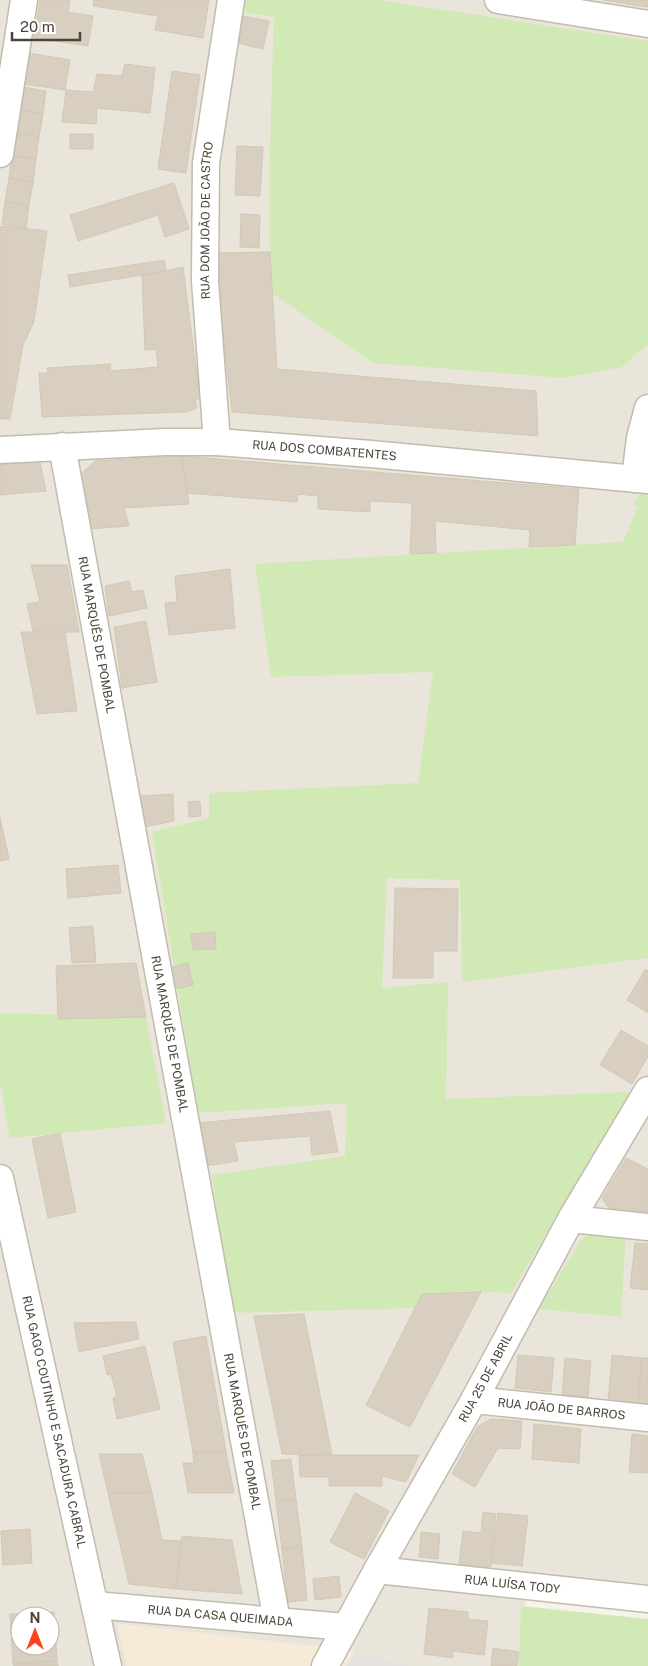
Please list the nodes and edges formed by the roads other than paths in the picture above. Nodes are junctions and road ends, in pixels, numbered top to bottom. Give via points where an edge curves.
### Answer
1 (24, 0) edge
2 (231, 0) edge
3 (498, 0) edge
4 (533, 3) edge
5 (648, 24) edge
6 (0, 154) edge
7 (648, 408) edge
8 (218, 442) junction
9 (62, 446) junction
10 (0, 450) edge
11 (641, 480) edge
12 (648, 1090) edge
13 (0, 1178) edge
14 (571, 1219) junction
15 (648, 1227) edge
16 (474, 1400) junction
17 (648, 1418) edge
18 (377, 1570) junction
19 (648, 1599) edge
20 (95, 1605) junction
21 (277, 1621) junction
22 (346, 1627) junction
23 (108, 1666) edge
24 (325, 1666) edge

1 - 6 street
2 - 8 street, RUA DOM JOÃO DE CASTRO via 206,163 205,281
3 - 4 street
4 - 5 street
7 - 11 street via 640,438
8 - 9 street, RUA DOS COMBATENTES
8 - 11 street, RUA DOS COMBATENTES
9 - 10 street, RUA DOS COMBATENTES
9 - 21 street, RUA MARQUÊS DE POMBAL
12 - 14 street, RUA 25 DE ABRIL
13 - 20 street, RUA GAGO COUTINHO E SACADURA CABRAL
14 - 15 street
14 - 16 street, RUA 25 DE ABRIL
16 - 17 street, RUA JOÃO DE BARROS
16 - 18 street, RUA 25 DE ABRIL
18 - 19 street, RUA LUÍSA TODY
18 - 22 street, RUA 25 DE ABRIL
20 - 21 street, RUA DA CASA QUEIMADA
20 - 23 street, RUA GAGO COUTINHO E SACADURA CABRAL
21 - 22 street, RUA DA CASA QUEIMADA
22 - 24 street, RUA 25 DE ABRIL

